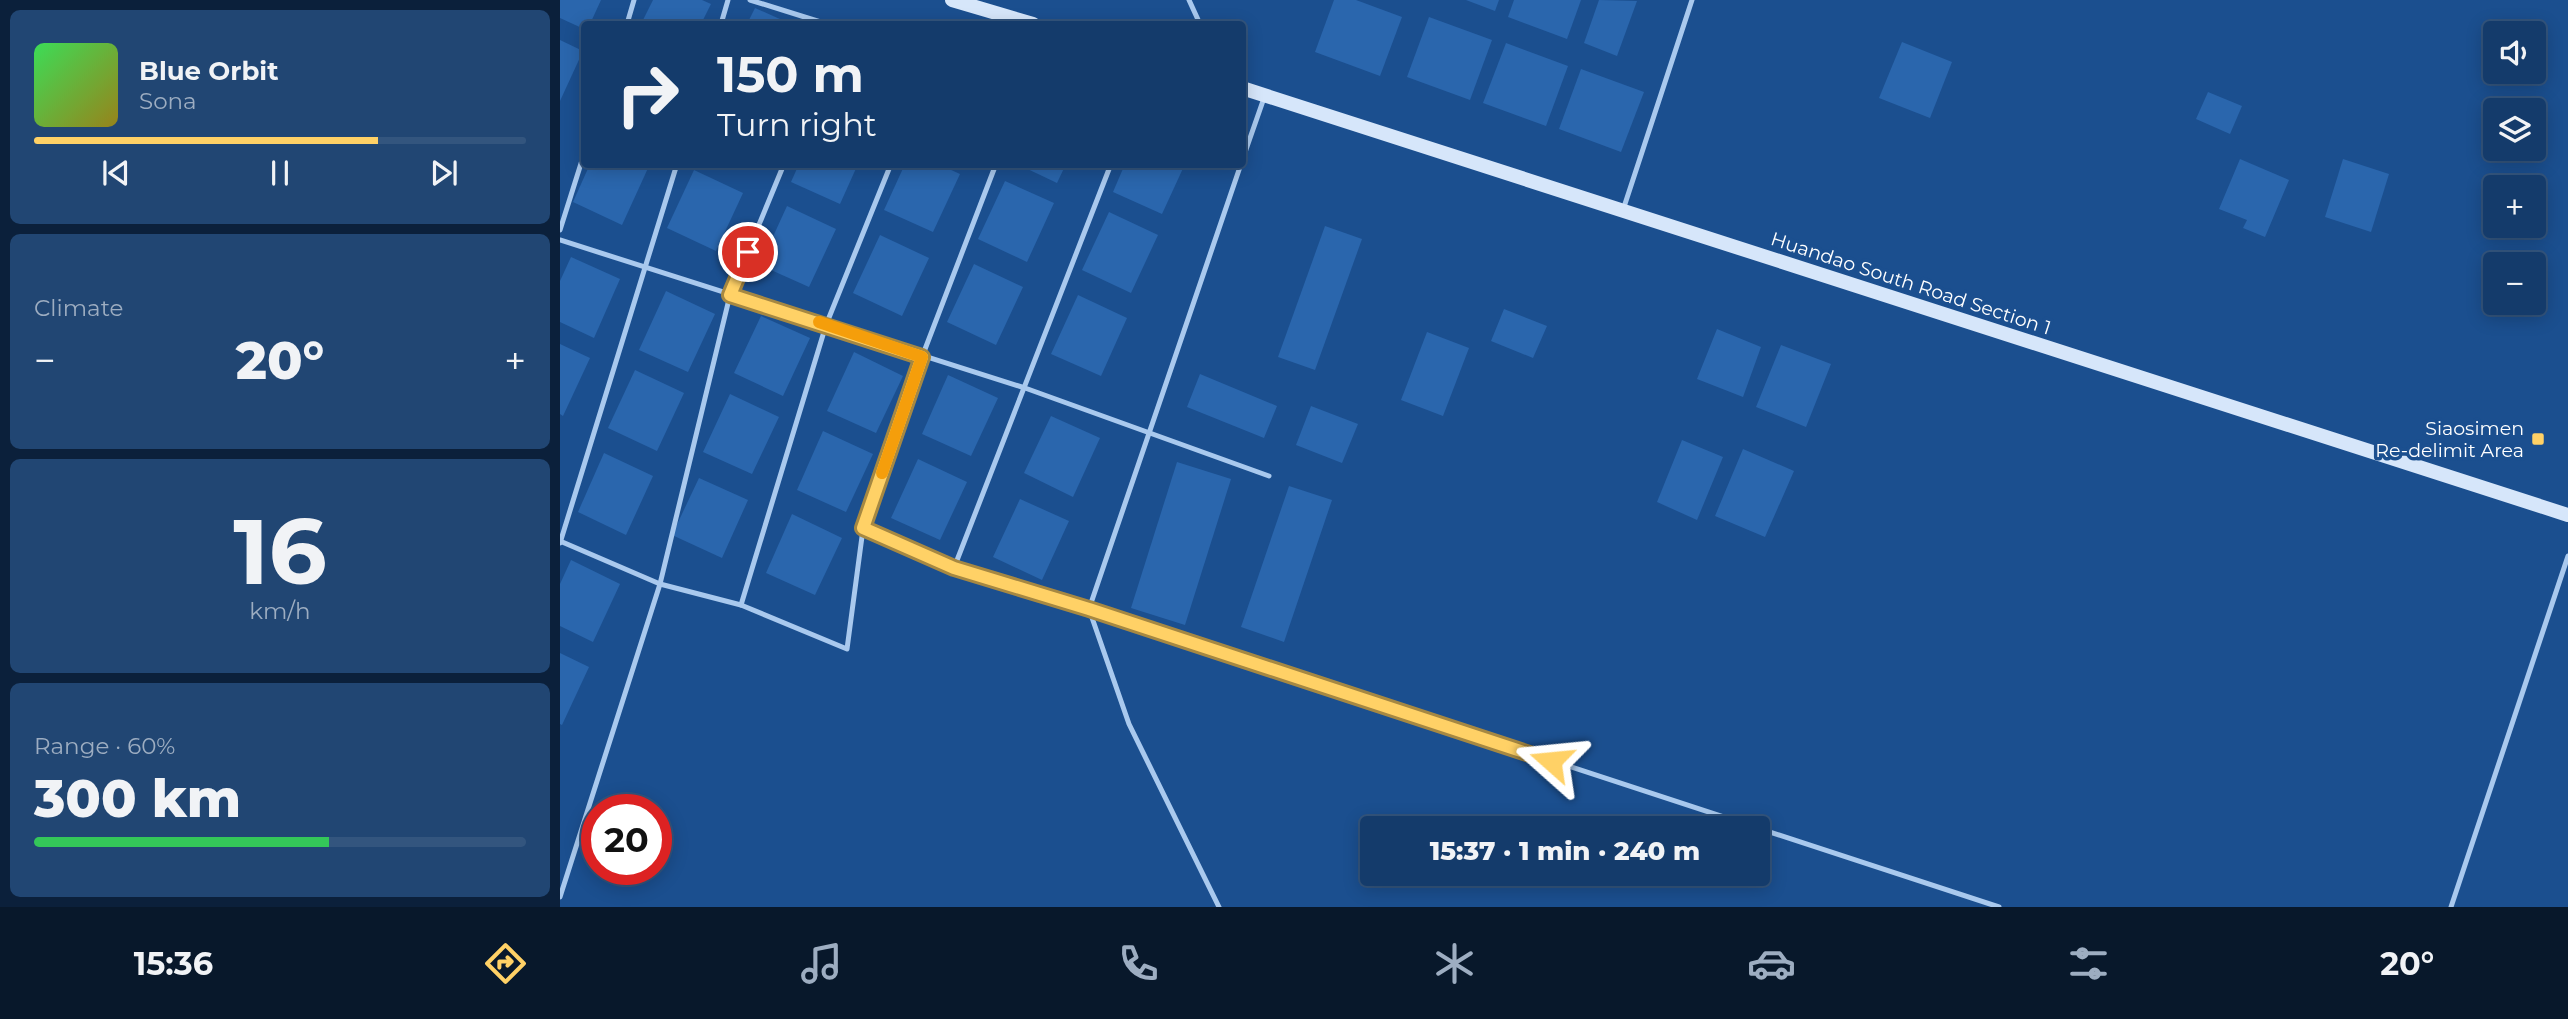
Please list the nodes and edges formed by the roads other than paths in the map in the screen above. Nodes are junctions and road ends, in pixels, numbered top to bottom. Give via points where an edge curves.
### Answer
1 (635, 0) edge
2 (728, 0) edge
3 (750, 0) edge
4 (952, 0) edge
5 (1189, 0) edge
6 (1692, 0) edge
7 (627, 21) edge
8 (721, 21) edge
9 (817, 21) edge
10 (1023, 21) edge
11 (1199, 21) edge
12 (1246, 89) edge
13 (1265, 95) junction
14 (1246, 151) edge
15 (581, 164) edge
16 (676, 168) edge
17 (782, 168) edge
18 (889, 168) edge
19 (994, 168) edge
20 (1109, 168) edge
21 (1240, 168) edge
22 (1623, 210) junction
23 (560, 230) edge
24 (560, 240) edge
25 (645, 268) junction
26 (730, 295) junction
27 (826, 324) junction
28 (922, 357) junction
29 (1025, 388) junction
30 (1149, 433) junction
31 (1269, 476) dead end
32 (2568, 515) edge
33 (863, 528) junction
34 (560, 542) edge
35 (2568, 556) edge
36 (954, 568) junction
37 (660, 584) junction
38 (741, 605) junction
39 (1089, 609) junction
40 (560, 897) edge
41 (1219, 907) edge
42 (1999, 907) edge
43 (2451, 907) edge

1 - 7 lane
2 - 8 lane
3 - 9 lane
4 - 10 main road
5 - 11 lane
6 - 22 lane
12 - 13 main road, Huandao South Road Section 1
13 - 14 lane
13 - 22 main road, Huandao South Road Section 1
15 - 23 lane
16 - 25 lane
17 - 26 lane
18 - 27 lane
19 - 28 lane
20 - 29 lane
21 - 30 lane
22 - 32 main road, Huandao South Road Section 1
24 - 25 lane
25 - 26 lane
25 - 34 lane
26 - 27 lane
26 - 37 lane
27 - 28 lane
27 - 38 lane
28 - 29 lane
28 - 33 lane
29 - 30 lane
29 - 36 lane
30 - 31 lane
30 - 39 lane
33 - 36 lane
33 - 38 lane via 847,649
34 - 37 lane
35 - 43 lane
36 - 39 lane
37 - 38 lane
37 - 40 lane
39 - 41 lane via 1129,724
39 - 42 lane

